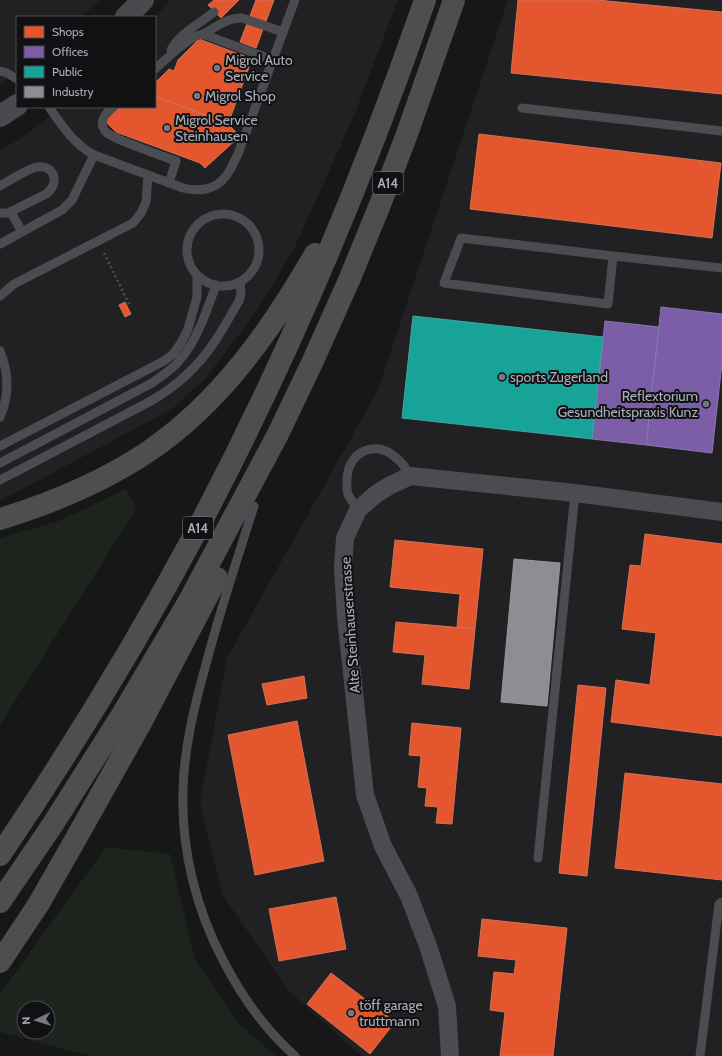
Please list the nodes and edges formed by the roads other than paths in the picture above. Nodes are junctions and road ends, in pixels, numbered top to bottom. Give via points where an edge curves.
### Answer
1 (143, 0) edge
2 (295, 0) edge
3 (425, 0) edge
4 (454, 0) edge
5 (214, 12) dead end
6 (127, 16) edge
7 (283, 32) junction
8 (203, 34) junction
9 (170, 56) junction
10 (273, 60) junction
11 (156, 68) edge
12 (0, 72) edge
13 (16, 78) edge
14 (16, 106) edge
15 (49, 108) edge
16 (112, 108) edge
17 (522, 108) dead end
18 (0, 116) edge
19 (722, 131) edge
20 (94, 154) junction
21 (148, 175) junction
22 (358, 180) junction
23 (169, 183) junction
24 (0, 186) edge
25 (11, 212) junction
26 (0, 214) edge
27 (22, 232) junction
28 (0, 244) edge
29 (613, 256) junction
30 (722, 268) edge
31 (197, 275) junction
32 (240, 282) junction
33 (216, 285) junction
34 (0, 296) edge
35 (0, 351) edge
36 (312, 362) junction
37 (0, 416) edge
38 (0, 446) edge
39 (0, 463) edge
40 (410, 476) junction
41 (0, 480) edge
42 (575, 493) junction
43 (254, 506) junction
44 (358, 510) junction
45 (722, 512) edge
46 (0, 519) edge
47 (0, 855) edge
48 (538, 858) dead end
49 (0, 902) edge
50 (722, 902) edge
51 (0, 962) edge
52 (295, 1056) edge
53 (450, 1056) edge
54 (700, 1056) edge

1 - 6 street
2 - 7 lane
3 - 22 highway, A14
4 - 36 highway, A14 via 379,207
5 - 9 lane via 188,31 174,46
7 - 8 lane via 237,18
7 - 10 lane
8 - 9 lane via 193,37
8 - 10 lane
9 - 11 lane
10 - 23 lane via 238,154 226,176 217,185 202,190 191,190
12 - 13 lane
14 - 18 street
15 - 20 lane via 75,142
16 - 23 lane via 102,121 104,130 113,137 176,161
17 - 19 lane
20 - 21 lane
20 - 27 lane via 68,205
21 - 23 lane
21 - 34 lane via 146,202 133,223 14,284
22 - 46 highway via 304,274 269,328 238,369 205,404 166,438 129,464 65,496
22 - 47 highway, A14 via 268,387 197,529 96,706
24 - 25 lane via 36,167 43,166 50,170 54,177 54,186 49,192
25 - 26 lane
25 - 27 lane
27 - 28 lane
29 - 29 lane via 461,238 444,283 608,304
29 - 30 lane
31 - 32 lane via 187,256 190,233 208,216 220,213 244,220 252,228 257,240 259,252 256,264
31 - 33 lane via 206,282
31 - 38 lane via 197,297 188,329 173,354
32 - 33 lane via 228,286
32 - 41 lane via 239,301 216,341 177,384 164,394
33 - 39 lane via 201,326 189,348 180,361 168,371 152,383
35 - 37 lane via 8,381
36 - 43 highway
36 - 49 highway, A14 via 278,434 190,599 84,776
40 - 42 street
40 - 44 street, Alte Steinhauserstrasse via 376,494
40 - 44 lane via 404,465 383,450 372,448 360,452 351,462 346,486 348,495
42 - 45 street
42 - 48 lane
43 - 51 highway via 203,607 78,836
43 - 52 lane via 214,633 194,708 185,761 183,822 195,889 204,920 217,949 245,999
44 - 53 street, Alte Steinhauserstrasse via 345,538 343,567 346,617 366,795 383,846 409,896 428,946 447,1006
50 - 54 lane via 719,904

